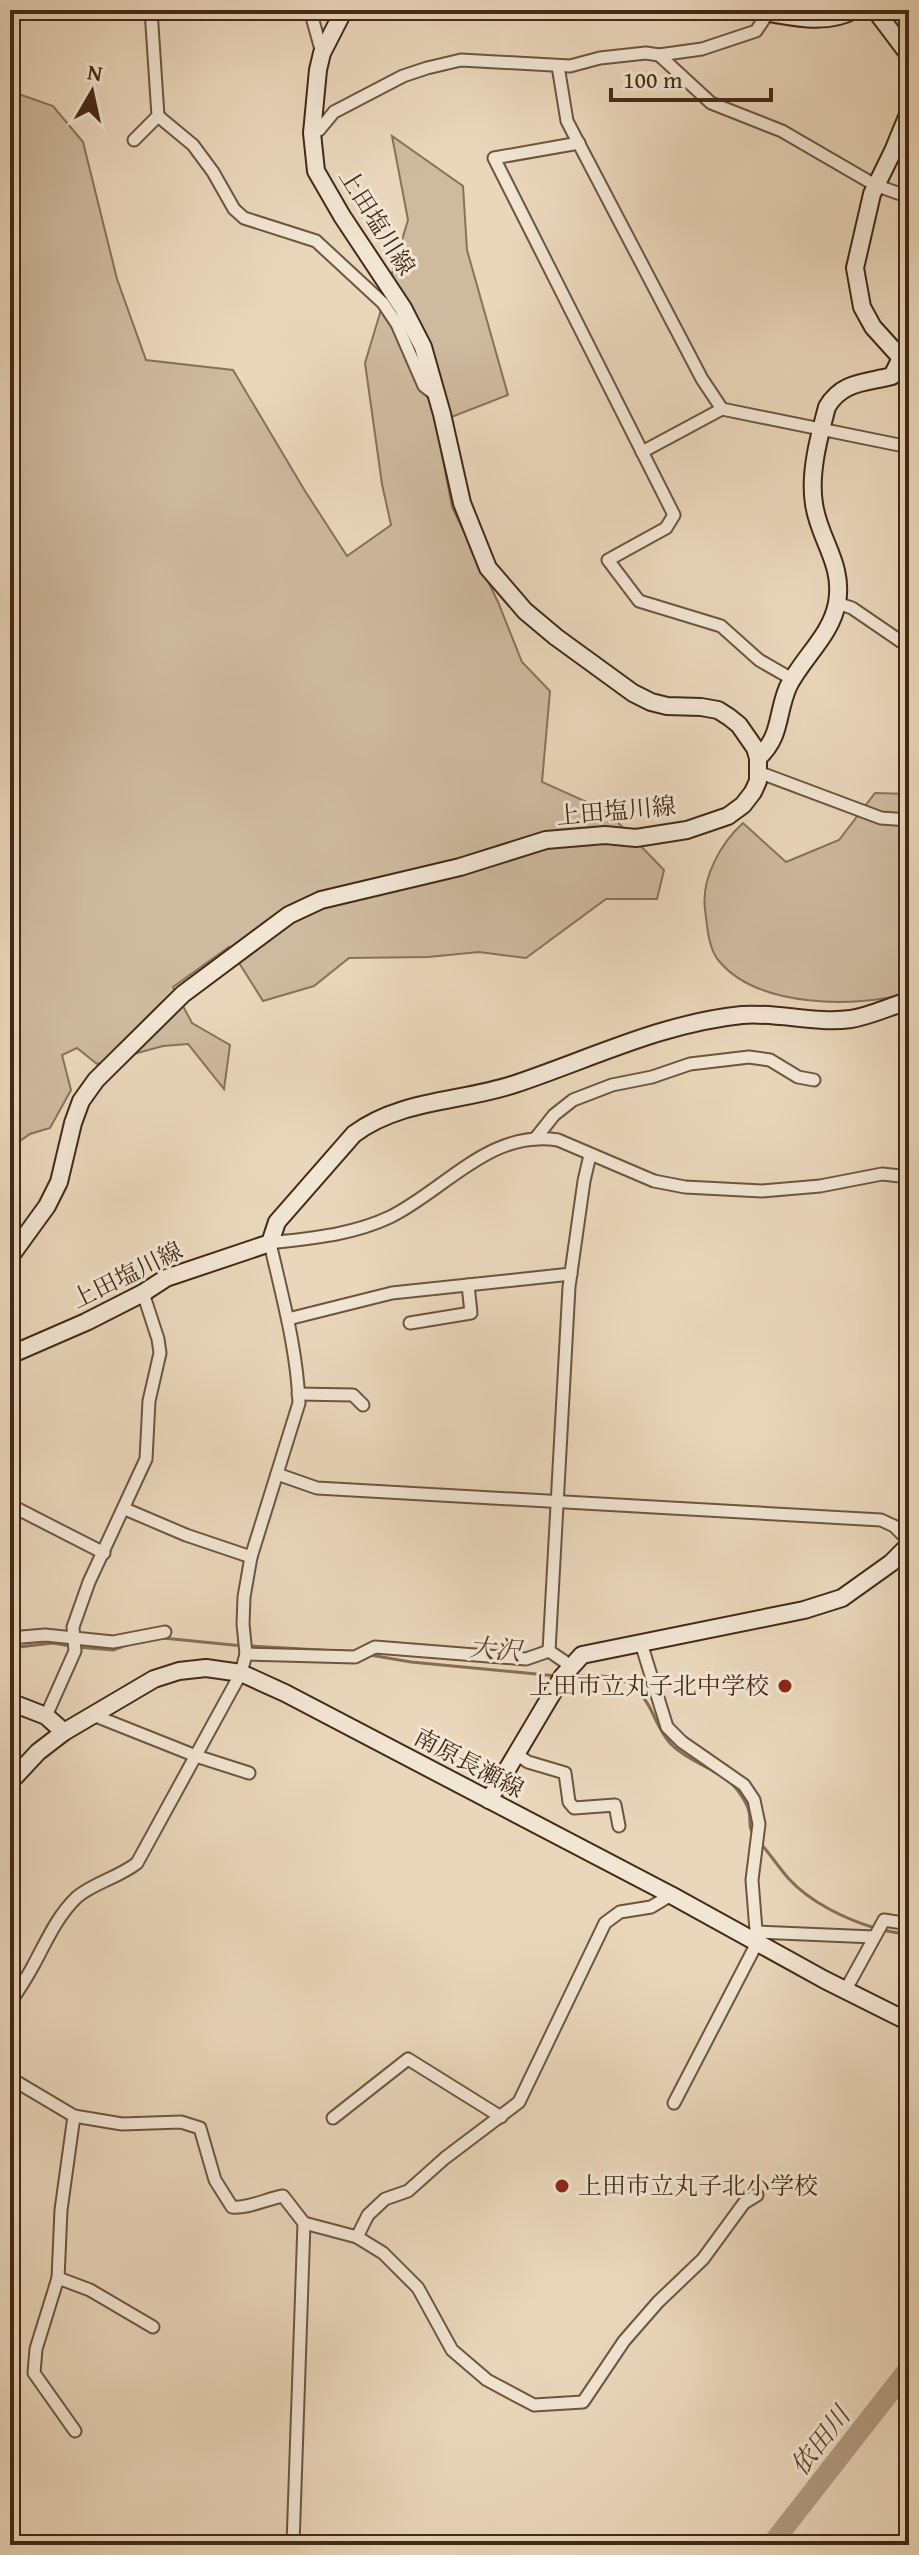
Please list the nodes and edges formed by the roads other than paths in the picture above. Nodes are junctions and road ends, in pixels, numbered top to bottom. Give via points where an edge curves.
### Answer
1 (151, 10) edge
2 (310, 10) edge
3 (344, 10) edge
4 (854, 10) edge
5 (875, 10) edge
6 (765, 11) edge
7 (322, 53) junction
8 (659, 55) junction
9 (909, 55) edge
10 (558, 66) junction
11 (909, 112) edge
12 (158, 116) junction
13 (312, 133) junction
14 (134, 140) dead end
15 (579, 143) junction
16 (875, 185) junction
17 (909, 197) edge
18 (905, 360) edge
19 (437, 397) junction
20 (722, 409) junction
21 (821, 431) junction
22 (909, 447) edge
23 (642, 452) junction
24 (837, 603) junction
25 (909, 647) edge
26 (792, 679) junction
27 (758, 765) junction
28 (909, 820) edge
29 (909, 1001) edge
30 (814, 1080) dead end
31 (535, 1139) junction
32 (590, 1155) junction
33 (909, 1177) edge
34 (270, 1243) junction
35 (10, 1257) edge
36 (571, 1274) junction
37 (468, 1285) junction
38 (143, 1293) junction
39 (288, 1319) junction
40 (410, 1323) dead end
41 (10, 1355) edge
42 (298, 1394) junction
43 (363, 1405) dead end
44 (277, 1474) junction
45 (557, 1500) junction
46 (10, 1505) edge
47 (125, 1509) junction
48 (909, 1543) edge
49 (104, 1553) junction
50 (251, 1557) junction
51 (165, 1632) dead end
52 (74, 1637) junction
53 (10, 1638) edge
54 (641, 1643) junction
55 (549, 1651) junction
56 (246, 1654) junction
57 (571, 1666) junction
58 (241, 1673) junction
59 (11, 1705) edge
60 (93, 1715) junction
61 (46, 1716) junction
62 (64, 1732) junction
63 (516, 1754) junction
64 (196, 1756) junction
65 (249, 1773) dead end
66 (10, 1782) edge
67 (489, 1800) junction
68 (619, 1826) dead end
69 (671, 1895) junction
70 (909, 1924) edge
71 (874, 1937) junction
72 (758, 1938) junction
73 (845, 1991) junction
74 (10, 2003) edge
75 (909, 2022) edge
76 (10, 2078) edge
77 (674, 2103) dead end
78 (74, 2116) junction
79 (501, 2117) junction
80 (333, 2118) dead end
81 (757, 2195) dead end
82 (304, 2223) junction
83 (357, 2237) junction
84 (58, 2278) junction
85 (153, 2327) dead end
86 (75, 2431) dead end
87 (293, 2545) edge

1 - 12 street
2 - 7 street
3 - 7 main road, 上田塩川線
4 - 6 main road via 830,17
5 - 9 main road
6 - 8 street via 756,31 702,49
7 - 13 main road, 上田塩川線
8 - 10 street
8 - 16 street via 711,103 782,131
10 - 13 street via 461,60 427,68 334,112
10 - 15 street via 567,121
11 - 16 main road
12 - 14 street
12 - 19 street via 193,145 244,218 316,241 383,303 424,386
13 - 19 main road, 上田塩川線 via 316,171 409,319
15 - 20 street
15 - 23 street via 494,158
16 - 17 street
16 - 18 main road via 855,268 862,307 873,327
18 - 21 main road via 892,376 854,383 834,396
19 - 27 main road, 上田塩川線 via 462,503 488,568 507,592 556,637 633,693 651,702 718,710 729,717 748,737
20 - 21 street
20 - 23 street
21 - 22 street
21 - 24 main road via 814,504 836,562
23 - 26 street via 674,515 666,528 608,560 639,601 721,626 759,660
24 - 25 street
24 - 26 main road via 828,628
26 - 27 main road via 775,740
27 - 28 street via 881,818
27 - 35 main road, 上田塩川線 via 753,792 743,805 697,827 636,838 546,840 321,900 289,915 183,994 96,1080 73,1123 59,1182
29 - 34 main road via 852,1019 773,1014 703,1021 625,1042 512,1085 416,1104 354,1134 277,1222
30 - 31 street via 770,1060 749,1057 690,1064 573,1100
31 - 32 street via 558,1140
31 - 34 street via 469,1162 427,1196 388,1218 344,1233
32 - 33 street via 654,1181 721,1190 820,1186 882,1174
32 - 36 street
34 - 38 main road, 上田塩川線 via 166,1278
34 - 39 street
36 - 37 street
36 - 45 street
37 - 39 street via 392,1293
37 - 40 street via 471,1313
38 - 41 main road, 上田塩川線
38 - 47 street via 160,1353 149,1401 146,1459
39 - 42 street
42 - 43 street via 353,1395
42 - 44 street
44 - 45 street via 317,1488
44 - 50 street
45 - 48 street via 881,1520
45 - 55 street
46 - 49 street
47 - 49 street
47 - 50 street
48 - 54 main road via 891,1563 842,1598
49 - 52 street via 73,1627
50 - 56 street via 244,1597
51 - 52 street via 113,1642
52 - 53 street
52 - 61 street via 75,1651
54 - 57 main road via 582,1655
54 - 72 street via 667,1727 744,1785 754,1800 759,1824 752,1880
55 - 56 street via 526,1659 375,1647 355,1657
55 - 57 street
56 - 58 street
57 - 63 main road
58 - 60 main road, 南原長瀬線 via 179,1671 154,1679
58 - 64 street
58 - 67 main road, 南原長瀬線
59 - 61 main road
60 - 62 main road, 南原長瀬線
60 - 64 street
61 - 62 main road
62 - 66 main road, 南原長瀬線
63 - 67 main road
63 - 68 street via 565,1773 574,1808 615,1805
64 - 65 street
64 - 74 street via 137,1863 75,1900
67 - 69 main road, 南原長瀬線
69 - 72 main road, 南原長瀬線
69 - 79 street via 651,1907 620,1912 605,1923 519,2102
70 - 71 street via 884,1920
71 - 72 street
71 - 73 street
72 - 73 main road, 南原長瀬線
72 - 77 street
73 - 75 main road, 南原長瀬線
76 - 78 street
78 - 82 street via 122,2124 181,2122 200,2128 215,2180 232,2207 283,2196
78 - 84 street
79 - 80 street via 408,2059
79 - 83 street via 408,2191 385,2199 368,2215
81 - 83 street via 744,2203 703,2259 624,2341 583,2402 534,2405 487,2380 452,2350 418,2288 383,2253
82 - 83 street
82 - 87 street
84 - 85 street via 90,2290
84 - 86 street via 34,2373

